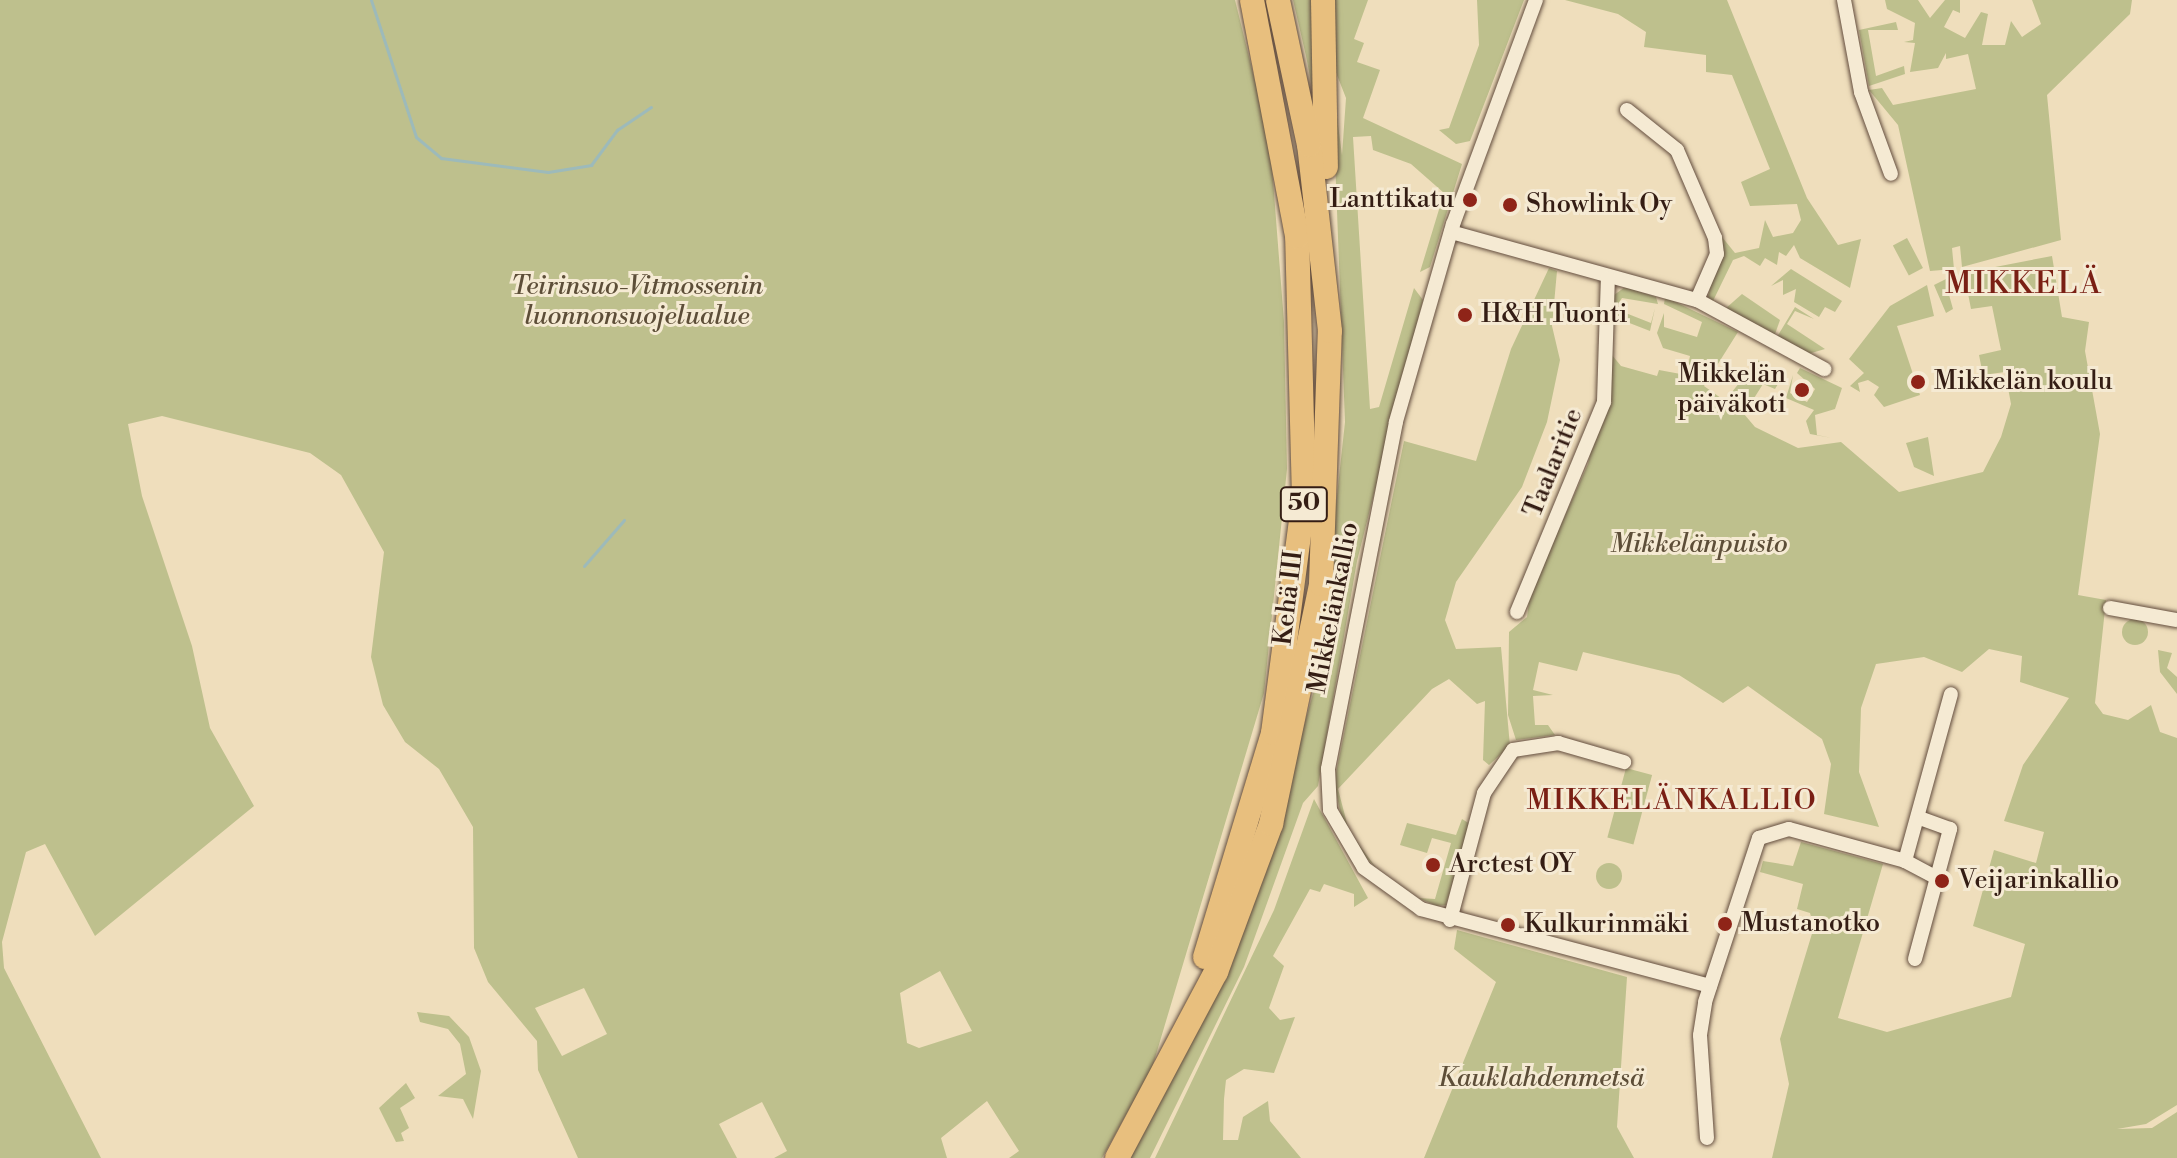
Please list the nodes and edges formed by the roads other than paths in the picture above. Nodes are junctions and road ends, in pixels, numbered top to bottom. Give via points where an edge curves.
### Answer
1 (1252, 0) edge
2 (1278, 0) edge
3 (1323, 0) edge
4 (1536, 0) edge
5 (1844, 0) edge
6 (1627, 110) dead end
7 (1891, 174) dead end
8 (1451, 232) junction
9 (1608, 278) junction
10 (1326, 284) junction
11 (1697, 300) junction
12 (1824, 369) dead end
13 (2110, 608) dead end
14 (1517, 612) dead end
15 (2177, 620) edge
16 (1951, 694) dead end
17 (1624, 762) dead end
18 (1919, 818) junction
19 (1905, 861) junction
20 (1937, 878) junction
21 (1450, 920) junction
22 (1915, 959) dead end
23 (1710, 986) junction
24 (1135, 1125) junction
25 (1707, 1138) dead end
26 (1117, 1158) edge

1 - 24 highway, Kehä III / 50 via 1284,143 1305,324 1297,582 1256,803 1201,968
2 - 10 highway, Kehä III / 50 via 1309,145
3 - 10 highway via 1333,243
4 - 8 street, Mikkelänkallio
5 - 7 street via 1861,92
6 - 11 street via 1677,150 1715,238 1717,254
8 - 9 street
8 - 21 street, Mikkelänkallio via 1396,422 1327,790 1336,827 1364,868 1401,898
9 - 11 street
9 - 14 street, Taalaritie via 1600,416
10 - 24 highway, Kehä III / 50 via 1328,500 1295,738 1216,972
11 - 12 street
13 - 15 street
16 - 18 street
17 - 21 street via 1558,743 1513,750 1484,793
18 - 19 street
18 - 20 street via 1950,829
19 - 20 street
19 - 23 street via 1769,831 1753,847
20 - 22 street
21 - 23 street, Mikkelänkallio
23 - 25 street via 1700,1035
24 - 26 highway, Kehä III / 50

